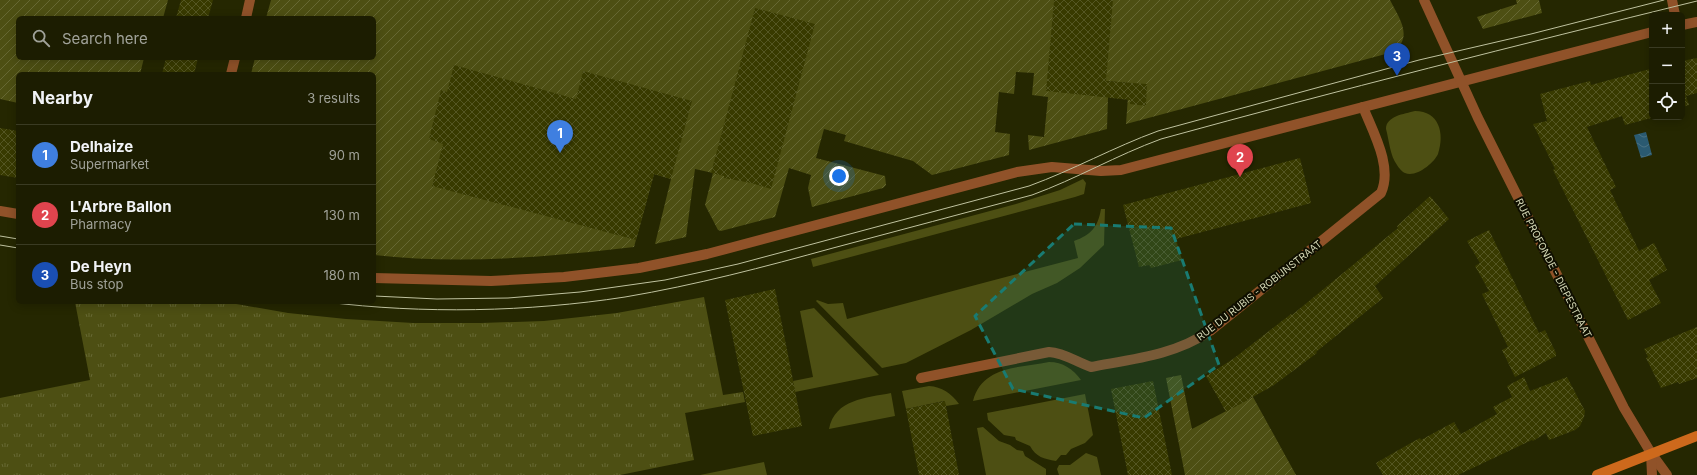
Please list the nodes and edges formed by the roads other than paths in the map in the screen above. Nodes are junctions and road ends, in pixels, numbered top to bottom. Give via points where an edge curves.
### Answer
1 (250, 0) edge
2 (1424, 0) edge
3 (1672, 0) edge
4 (1675, 12) edge
5 (246, 16) edge
6 (1697, 22) edge
7 (1685, 24) edge
8 (1649, 33) edge
9 (234, 60) edge
10 (232, 72) edge
11 (1462, 82) junction
12 (1364, 107) junction
13 (0, 211) edge
14 (16, 214) edge
15 (376, 278) edge
16 (921, 378) dead end
17 (1697, 436) edge
18 (1651, 453) junction
19 (1597, 475) edge
20 (1652, 475) edge
21 (1667, 475) edge

1 - 5 street
2 - 11 street, RUE PROFONDE - DIEPESTRAAT
3 - 4 street
6 - 7 street
8 - 11 street
9 - 10 street
11 - 12 street
11 - 18 street, RUE PROFONDE - DIEPESTRAAT via 1624,408
12 - 15 street via 1121,170 1052,167 1016,172 707,254 639,268 564,277 492,281
12 - 16 street, RUE DU RUBIS - ROBIJNSTRAAT via 1385,166 1385,180 1381,192 1197,340 1166,352 1091,367 1063,354 1049,352
13 - 14 street
17 - 18 main road
18 - 19 main road
18 - 20 street
18 - 21 street, RUE PROFONDE - DIEPESTRAAT

